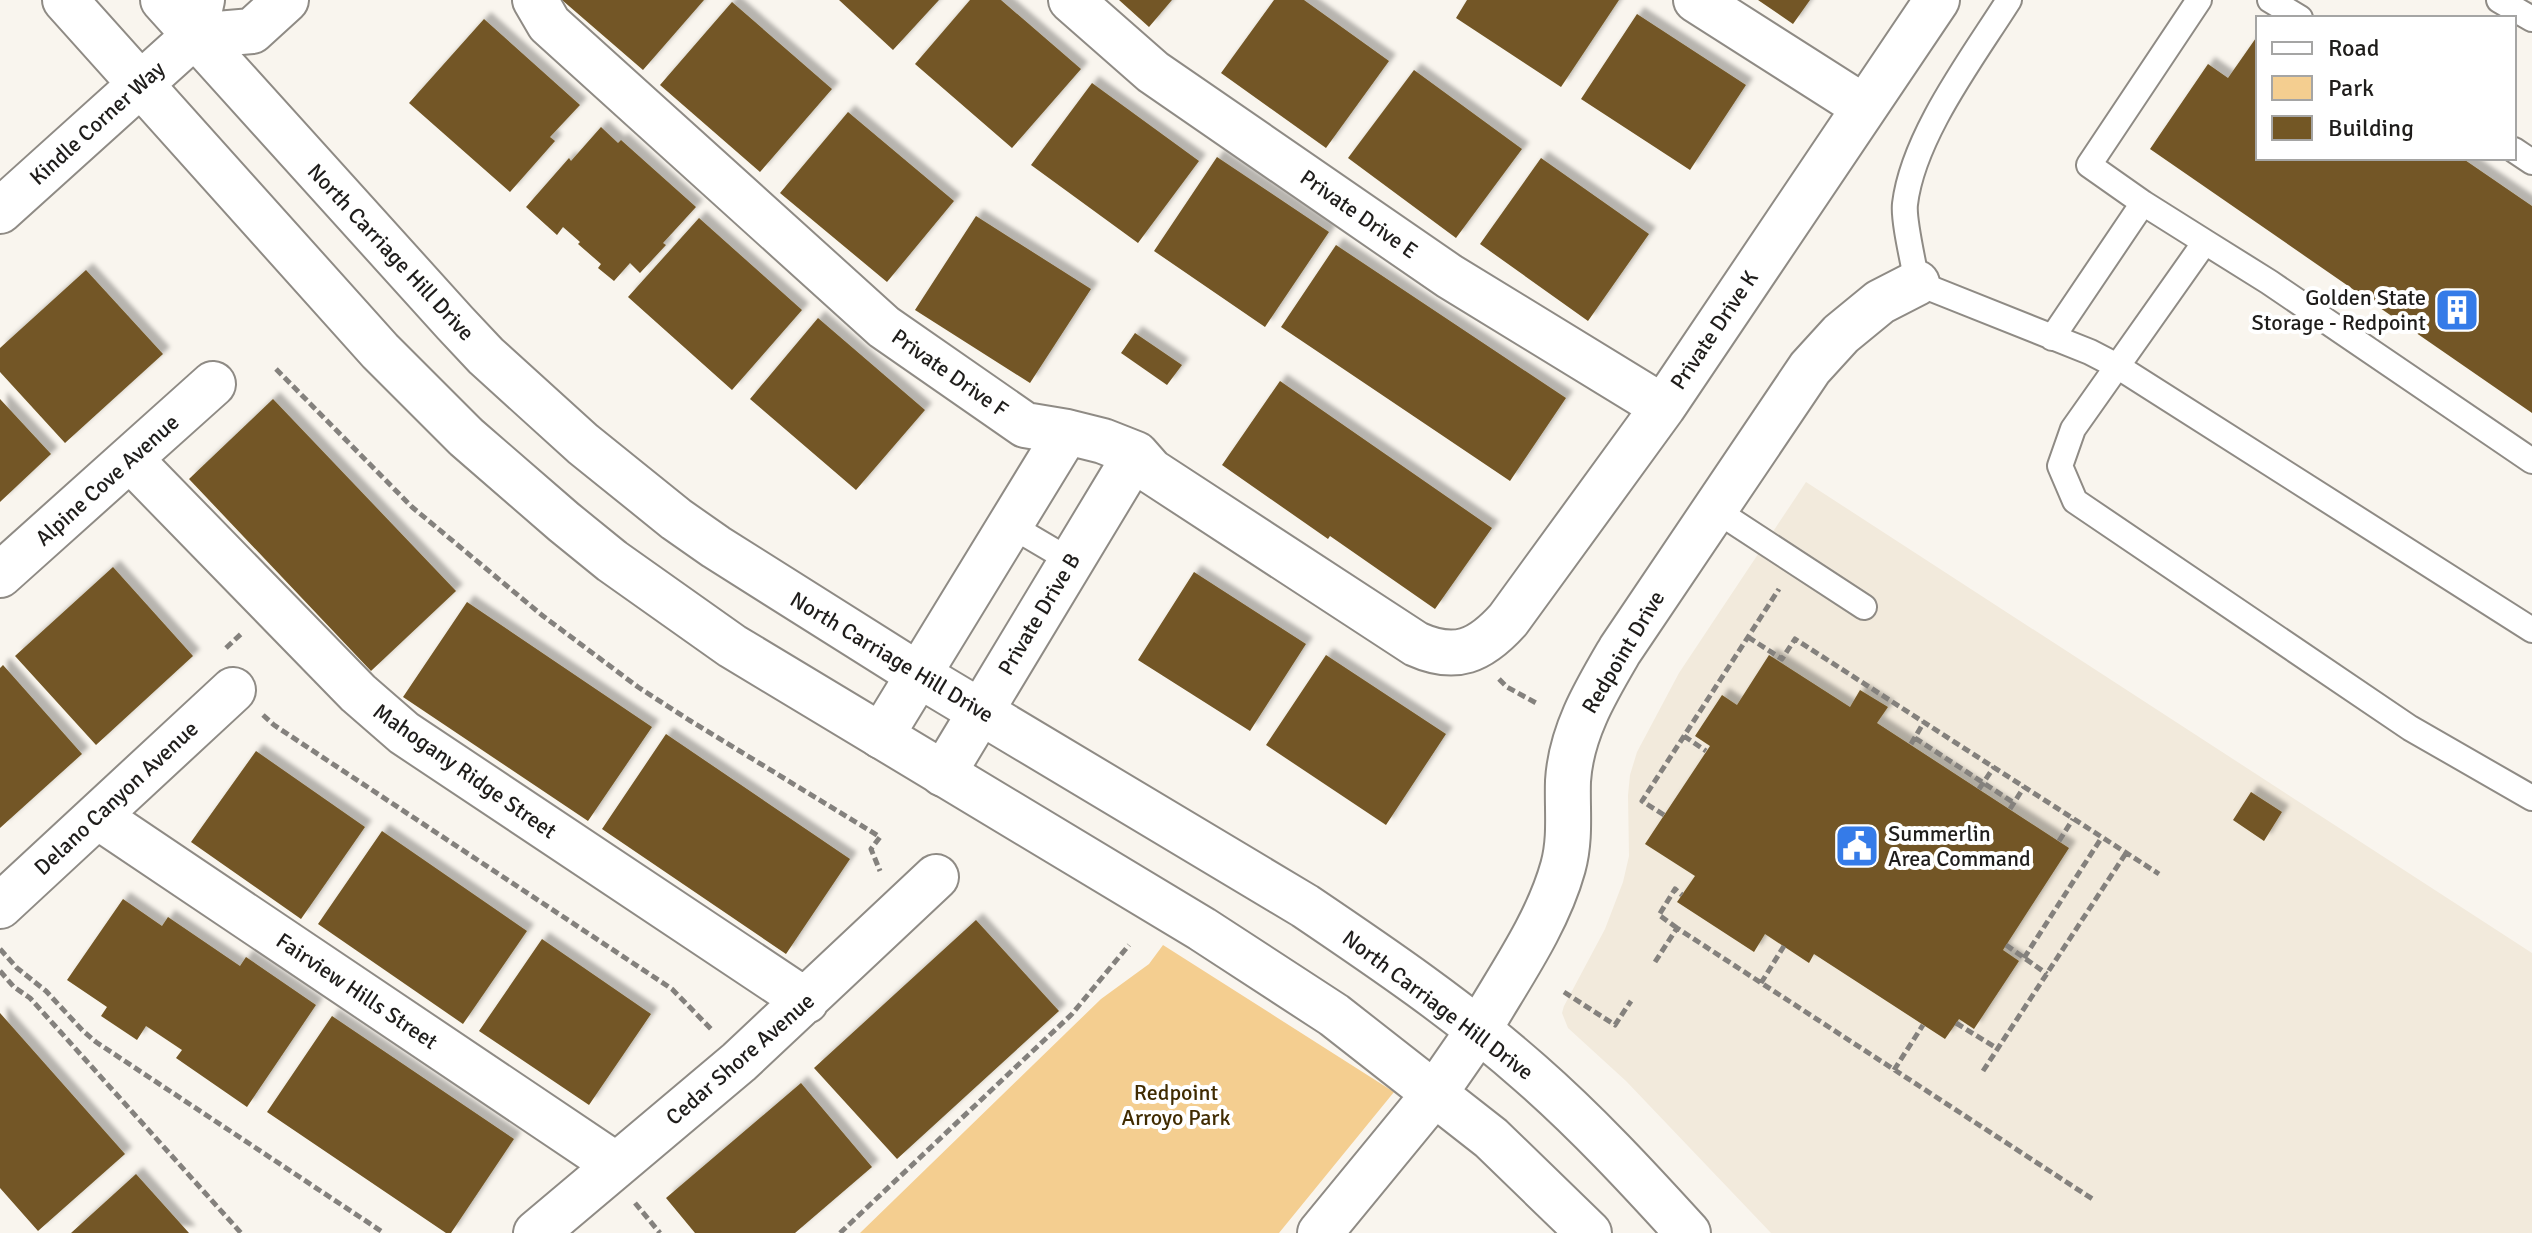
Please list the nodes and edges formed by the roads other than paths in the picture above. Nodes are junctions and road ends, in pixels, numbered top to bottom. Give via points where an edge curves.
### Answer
1 (65, 0) edge
2 (163, 0) edge
3 (286, 0) edge
4 (535, 0) edge
5 (1071, 0) edge
6 (1696, 0) edge
7 (1937, 0) edge
8 (2009, 0) edge
9 (2199, 0) edge
10 (2270, 0) edge
11 (2499, 0) edge
12 (2297, 16) edge
13 (198, 18) edge
14 (2532, 19) edge
15 (141, 84) junction
16 (1864, 107) junction
17 (2143, 203) junction
18 (0, 211) edge
19 (2205, 242) junction
20 (1917, 283) junction
21 (2052, 338) junction
22 (2117, 366) junction
23 (213, 384) dead end
24 (1663, 407) junction
25 (1067, 432) junction
26 (1136, 454) junction
27 (130, 459) junction
28 (2532, 461) edge
29 (1714, 509) junction
30 (1010, 525) junction
31 (1071, 561) junction
32 (0, 575) edge
33 (1864, 607) dead end
34 (2532, 630) edge
35 (1485, 659) joint
36 (919, 675) junction
37 (238, 682) road end
38 (980, 712) junction
39 (881, 736) junction
40 (943, 774) junction
41 (2532, 798) edge
42 (97, 816) junction
43 (936, 877) dead end
44 (0, 906) edge
45 (806, 1001) junction
46 (1478, 1031) junction
47 (1435, 1093) junction
48 (624, 1183) junction
49 (536, 1233) edge
50 (1320, 1233) edge
51 (1589, 1233) edge
52 (1688, 1233) edge

1 - 15 street
2 - 13 street, North Carriage Hill Drive
3 - 13 street via 252,31
4 - 25 street, Private Drive F via 549,24 884,327 1025,425
5 - 24 street, Private Drive E via 1153,72 1436,267
6 - 16 street
7 - 16 street, Private Drive K
8 - 20 lane via 1917,159 1904,206
9 - 17 lane via 2089,165
10 - 12 lane
11 - 14 lane
13 - 15 street, Kindle Corner Way
13 - 36 street, North Carriage Hill Drive via 455,323 571,434 716,547
15 - 18 street, Kindle Corner Way
15 - 39 street via 380,351 486,455 669,602
16 - 24 street, Private Drive K
17 - 19 lane
17 - 21 lane
19 - 22 lane
19 - 28 lane
20 - 21 lane
20 - 29 street, Redpoint Drive via 1880,302 1810,368
21 - 22 lane
22 - 34 lane
22 - 41 lane via 2073,429 2060,466 2075,501 2410,728
23 - 27 street, Alpine Cove Avenue
24 - 35 street, Private Drive K via 1493,636
25 - 26 street, Private Drive F
25 - 30 street
26 - 31 street, Private Drive B
26 - 35 street, Private Drive F via 1151,471 1416,644 1437,653
27 - 32 street, Alpine Cove Avenue
27 - 45 street, Mahogany Ridge Street via 347,682 404,733
29 - 33 lane
29 - 46 street, Redpoint Drive via 1594,695 1571,755 1563,866 1541,921
30 - 31 lane
30 - 36 street
31 - 38 street, Private Drive B
36 - 38 street, North Carriage Hill Drive
36 - 39 street
37 - 42 street, Delano Canyon Avenue
38 - 40 street, Private Drive B
38 - 46 street, North Carriage Hill Drive via 1305,906
39 - 40 street
40 - 47 street via 1276,975
42 - 44 street, Delano Canyon Avenue
42 - 48 street, Fairview Hills Street
43 - 45 street, Cedar Shore Avenue
45 - 48 street, Cedar Shore Avenue via 739,1062
46 - 47 street, Redpoint Drive
46 - 52 street, North Carriage Hill Drive via 1574,1115
47 - 50 street, Redpoint Drive
47 - 51 street via 1491,1138
48 - 49 street, Cedar Shore Avenue

